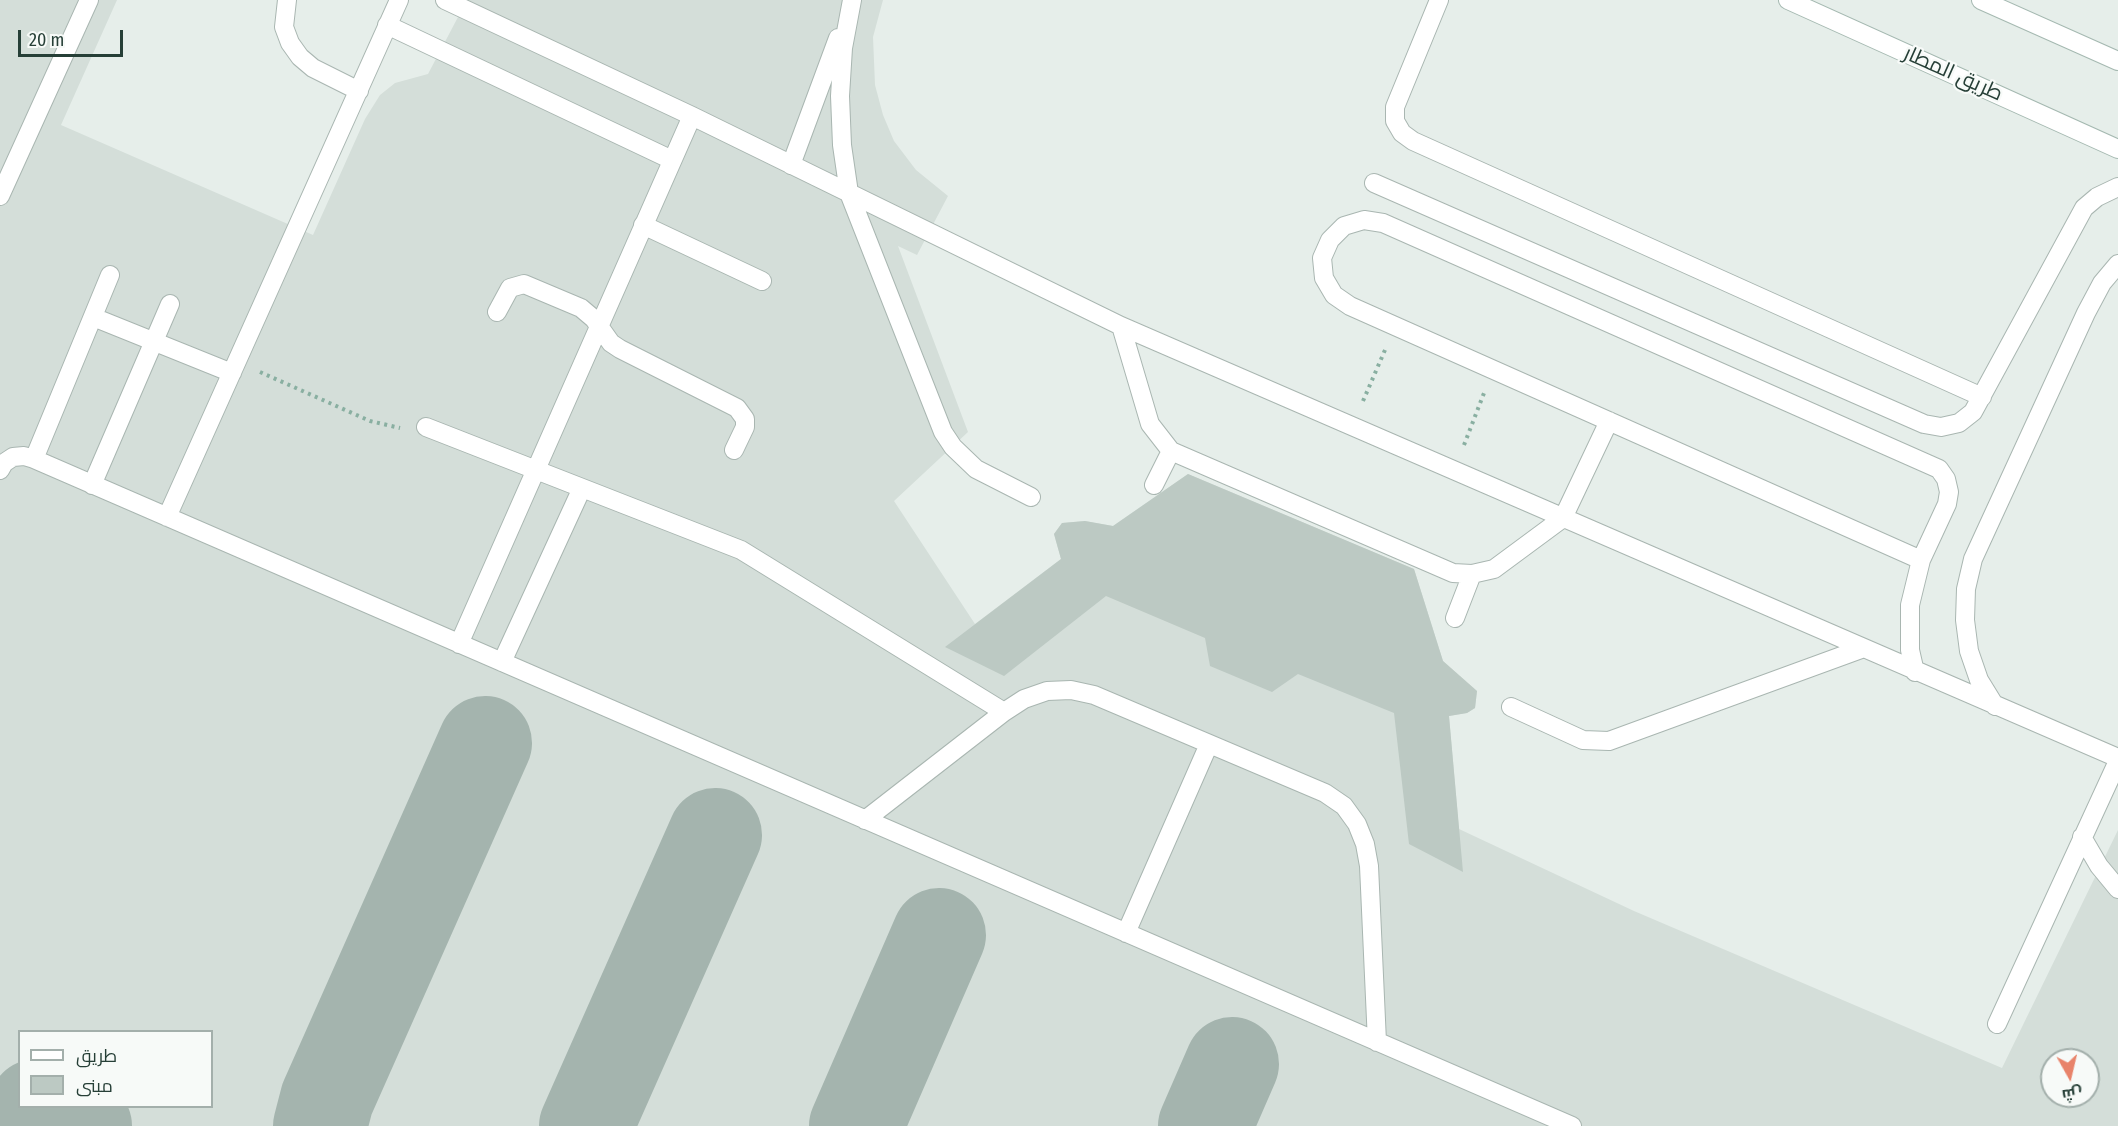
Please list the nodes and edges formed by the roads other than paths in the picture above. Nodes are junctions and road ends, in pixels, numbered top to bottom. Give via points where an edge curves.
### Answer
1 (89, 0) edge
2 (287, 0) edge
3 (399, 0) edge
4 (445, 0) edge
5 (852, 0) edge
6 (1440, 0) edge
7 (1788, 0) edge
8 (1981, 0) edge
9 (387, 25) junction
10 (2118, 61) edge
11 (359, 91) junction
12 (692, 116) junction
13 (2118, 149) edge
14 (672, 160) junction
15 (791, 165) junction
16 (1374, 183) dead end
17 (2118, 187) edge
18 (849, 194) junction
19 (0, 196) edge
20 (644, 225) junction
21 (2118, 264) edge
22 (110, 275) dead end
23 (762, 281) dead end
24 (170, 304) dead end
25 (497, 312) dead end
26 (93, 317) junction
27 (599, 326) junction
28 (1121, 326) junction
29 (154, 341) junction
30 (235, 367) junction
31 (1982, 397) junction
32 (1609, 421) junction
33 (426, 427) road end
34 (735, 450) dead end
35 (1171, 451) junction
36 (34, 459) junction
37 (536, 470) junction
38 (0, 471) edge
39 (92, 485) junction
40 (1154, 485) dead end
41 (582, 488) junction
42 (1031, 497) dead end
43 (167, 517) junction
44 (1563, 519) junction
45 (1921, 560) junction
46 (1472, 574) junction
47 (1455, 618) dead end
48 (459, 644) junction
49 (1861, 649) junction
50 (502, 662) junction
51 (1915, 672) junction
52 (1995, 706) junction
53 (1511, 707) dead end
54 (1004, 712) junction
55 (1209, 744) junction
56 (2118, 759) edge
57 (865, 820) junction
58 (2082, 837) junction
59 (2118, 890) edge
60 (1126, 933) junction
61 (1997, 1024) dead end
62 (1377, 1042) junction
63 (1572, 1126) edge

1 - 19 main road
2 - 11 main road via 284,27 300,57
3 - 9 main road
4 - 12 main road
5 - 15 main road
5 - 18 main road via 840,96
6 - 31 main road via 1395,107 1395,121 1402,133
7 - 13 main road, طريق المطار
8 - 10 main road
9 - 11 main road
9 - 14 main road
11 - 30 main road
12 - 14 main road
12 - 15 main road
14 - 20 main road
15 - 18 main road
16 - 31 main road via 1924,424 1941,427 1959,423 1973,412
17 - 31 main road via 2084,208
18 - 28 main road
18 - 42 main road via 943,432 976,469
20 - 23 main road
20 - 27 main road
21 - 52 main road via 2102,283 2086,313 1973,559 1966,589 1969,651 1979,680
22 - 26 main road
24 - 29 main road
25 - 27 main road via 510,288 524,284 581,308
26 - 29 main road
26 - 36 main road
27 - 34 main road via 620,349 737,408 745,419 745,427
27 - 37 main road
28 - 35 main road via 1150,424
28 - 44 main road
29 - 30 main road
29 - 39 main road
30 - 43 main road
32 - 44 main road
32 - 45 main road
32 - 45 main road via 1350,306 1334,295 1324,278 1322,258 1330,240 1344,226 1364,220 1383,223 1928,463 1939,469 1949,492
33 - 37 main road
35 - 40 main road
35 - 46 main road via 1433,567
36 - 38 main road via 13,458
36 - 39 main road
37 - 41 main road
37 - 48 main road
39 - 43 main road
41 - 50 main road
41 - 54 main road via 741,550
43 - 48 main road
44 - 46 main road via 1494,569
44 - 49 main road
45 - 51 main road via 1914,582 1909,627
46 - 47 main road
48 - 50 main road
49 - 51 main road
49 - 53 main road via 1608,741 1583,740
50 - 57 main road
51 - 52 main road
52 - 56 main road
54 - 55 main road via 1047,691 1071,690 1094,695
54 - 57 main road
55 - 60 main road
55 - 62 main road via 1325,793 1344,806 1357,824 1370,866
56 - 58 main road
57 - 60 main road
58 - 59 main road
58 - 61 main road
60 - 62 main road
62 - 63 main road

